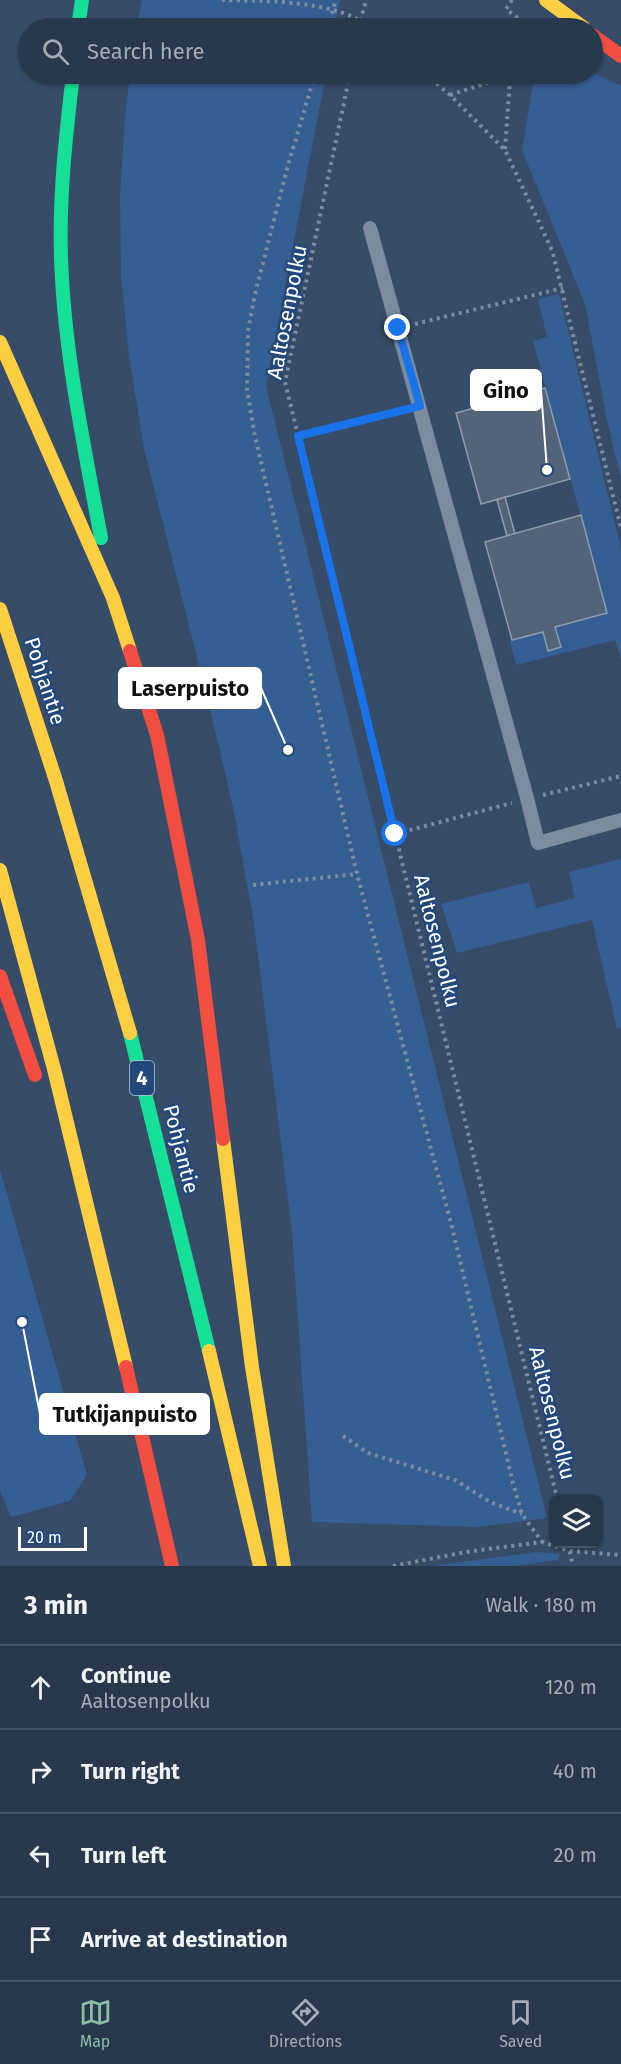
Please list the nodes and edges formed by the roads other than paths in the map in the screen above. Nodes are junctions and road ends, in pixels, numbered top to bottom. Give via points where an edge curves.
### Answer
1 (82, 0) edge
2 (546, 0) edge
3 (79, 18) edge
4 (570, 18) edge
5 (603, 43) edge
6 (621, 56) edge
7 (72, 84) edge
8 (370, 228) dead end
9 (0, 342) edge
10 (113, 598) junction
11 (0, 609) edge
12 (621, 820) edge
13 (0, 870) edge
14 (0, 976) edge
15 (37, 1083) dead end
16 (59, 1149) dead end
17 (111, 1302) junction
18 (259, 1560) edge
19 (172, 1566) edge
20 (284, 1566) edge

1 - 3 main road
2 - 4 main road
5 - 6 main road
7 - 10 main road via 64,156 61,256 69,357
8 - 12 lane via 538,843
9 - 10 main road
10 - 20 main road via 157,735 198,940 252,1367
11 - 18 main road, Pohjantie / 4 via 134,1047
13 - 17 main road
14 - 15 main road
16 - 17 main road
17 - 19 main road

